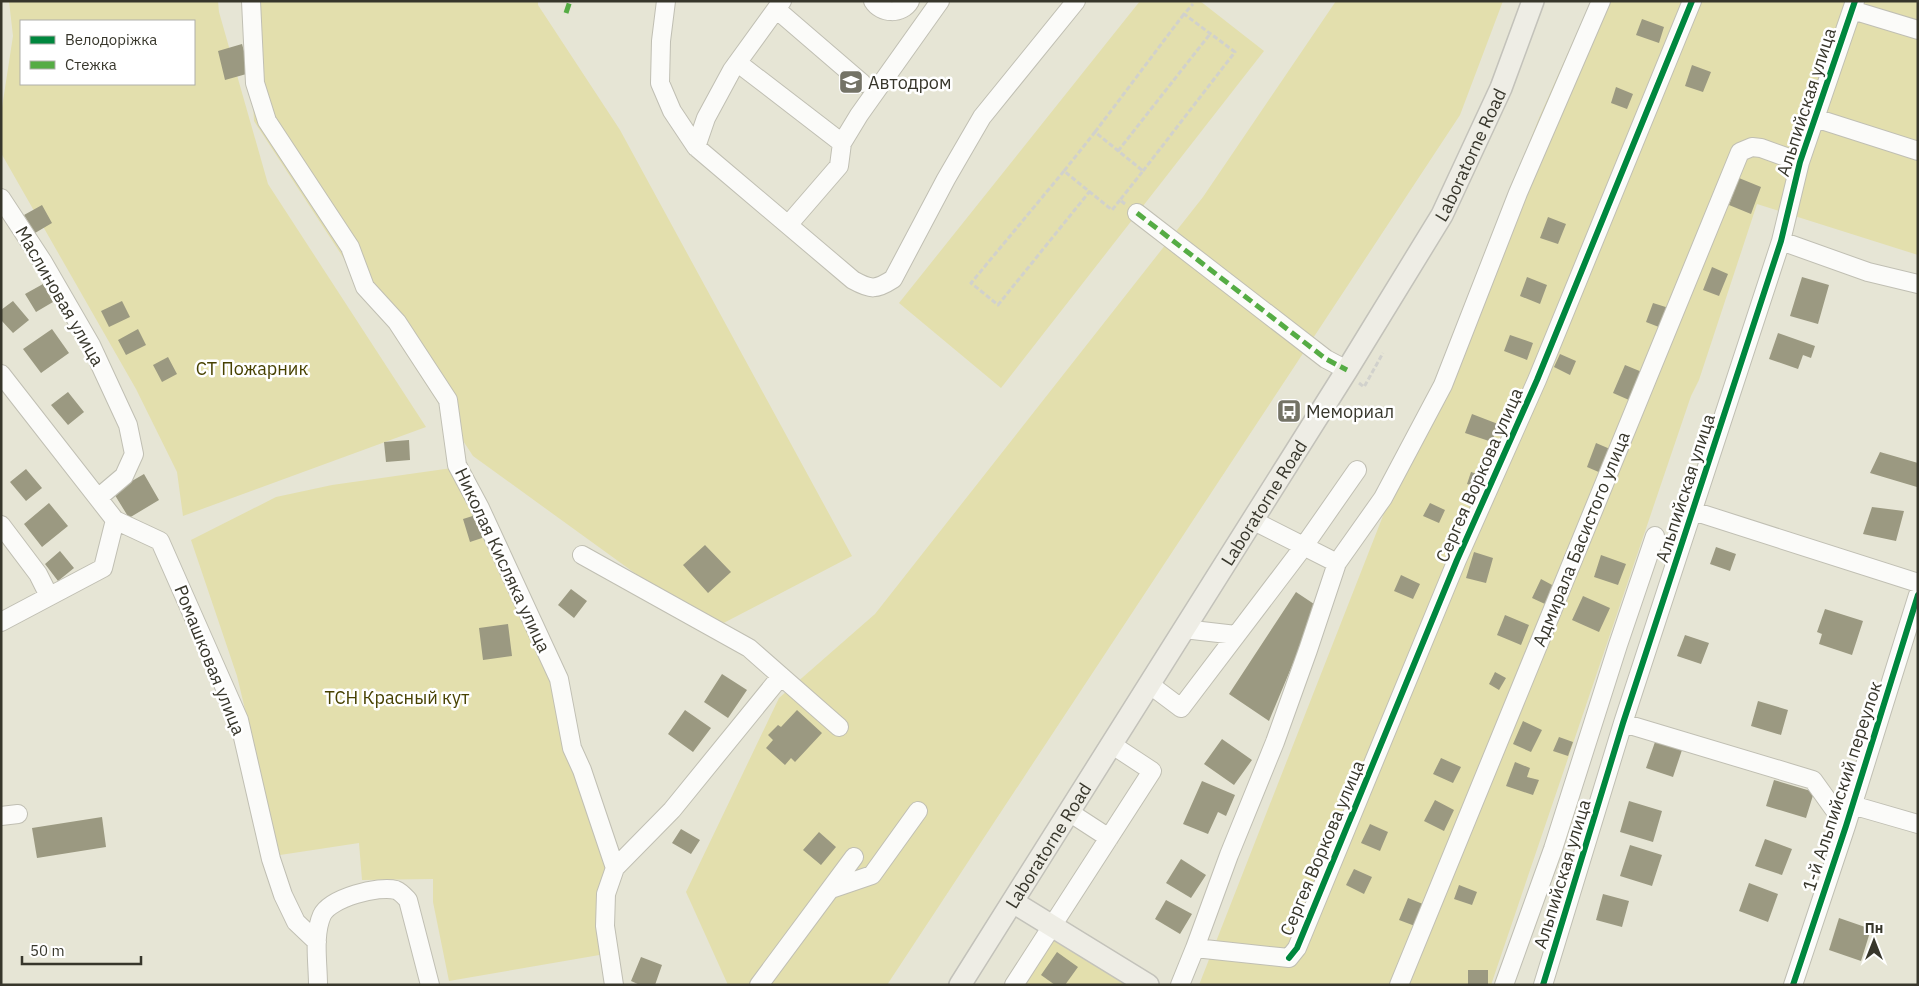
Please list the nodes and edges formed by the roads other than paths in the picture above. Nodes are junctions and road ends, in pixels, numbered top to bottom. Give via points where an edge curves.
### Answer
1 (251, 1) edge
2 (666, 1) edge
3 (873, 1) edge
4 (910, 1) edge
5 (940, 1) edge
6 (1076, 1) edge
7 (1533, 1) edge
8 (1601, 1) edge
9 (1692, 1) edge
10 (779, 5) edge
11 (1854, 6) edge
12 (1918, 30) edge
13 (738, 63) junction
14 (862, 83) dead end
15 (1815, 118) junction
16 (842, 143) junction
17 (696, 147) junction
18 (1918, 150) edge
19 (1800, 162) junction
20 (1, 198) edge
21 (1138, 213) road end
22 (788, 225) junction
23 (1781, 241) junction
24 (1918, 284) edge
25 (1347, 370) junction
26 (1, 374) edge
27 (1358, 470) dead end
28 (98, 498) junction
29 (1693, 511) junction
30 (115, 520) junction
31 (1252, 520) junction
32 (1, 525) edge
33 (1655, 536) dead end
34 (1304, 546) junction
35 (582, 555) dead end
36 (1336, 563) junction
37 (1918, 583) edge
38 (1918, 595) edge
39 (49, 596) junction
40 (1, 622) edge
41 (1184, 628) junction
42 (1236, 635) junction
43 (781, 676) junction
44 (1149, 684) junction
45 (1623, 723) junction
46 (839, 728) dead end
47 (1112, 744) junction
48 (1852, 805) junction
49 (918, 811) dead end
50 (1069, 812) junction
51 (1918, 824) edge
52 (1846, 826) junction
53 (1109, 838) junction
54 (854, 857) dead end
55 (615, 868) junction
56 (831, 889) junction
57 (1013, 902) junction
58 (1052, 926) junction
59 (317, 942) junction
60 (1195, 948) junction
61 (318, 985) edge
62 (430, 985) edge
63 (614, 985) edge
64 (759, 985) edge
65 (960, 985) edge
66 (1014, 985) edge
67 (1148, 985) edge
68 (1180, 985) edge
69 (1398, 985) edge
70 (1504, 985) edge
71 (1544, 985) edge
72 (1792, 985) edge

1 - 55 street, Николая Кисляка улица via 255,83 267,121 350,247 365,287 397,322 448,400 457,465 559,679 572,748
2 - 17 street via 660,83 672,111
3 - 4 street via 876,6 896,12
5 - 16 street
6 - 22 street via 982,117 893,279 879,288 866,287 853,280
7 - 25 main road, Laboratorne Road via 1501,88 1442,215
8 - 36 street via 1518,193 1443,385 1384,498
9 - 60 street, Сергея Воркова улица via 1537,380 1458,560 1297,948 1289,958
10 - 13 street
10 - 14 street
11 - 12 street
11 - 15 street, Альпийская улица
13 - 16 street
13 - 17 street via 706,118
15 - 18 street
15 - 19 street, Альпийская улица
16 - 22 street via 840,166
17 - 22 street
19 - 23 street, Альпийская улица
19 - 69 street, Адмирала Басистого улица via 1761,148 1752,147 1740,152
20 - 28 street, Маслиновая улица via 92,344 128,425 134,454 124,476
21 - 25 street via 1326,359
23 - 24 street via 1868,272
23 - 29 street, Альпийская улица
25 - 31 main road, Laboratorne Road
26 - 28 street, Ромашковая улица
27 - 34 street
28 - 30 street, Ромашковая улица
29 - 37 street
29 - 45 street, Альпийская улица
30 - 39 street via 103,568
30 - 59 street, Ромашковая улица via 160,541 239,720 271,860 283,895 296,922
31 - 34 street
31 - 41 main road, Laboratorne Road
32 - 39 street via 38,574
33 - 70 street via 1554,849
34 - 36 street
34 - 42 street
35 - 43 street via 748,648
36 - 60 street via 1278,733
38 - 48 street, 1-й Альпийский переулок
39 - 40 street
41 - 42 street
41 - 44 main road, Laboratorne Road
42 - 44 street via 1181,708
43 - 46 street
43 - 55 street via 672,810
44 - 47 main road, Laboratorne Road
45 - 52 street via 1813,780
45 - 71 street, Альпийская улица
47 - 50 main road, Laboratorne Road
47 - 53 street via 1152,771
48 - 51 street
48 - 52 street, 1-й Альпийский переулок
49 - 56 street via 872,874
50 - 53 street
50 - 57 main road, Laboratorne Road
52 - 72 street, 1-й Альпийский переулок
53 - 58 street
54 - 56 street
55 - 63 street via 606,894 605,926
56 - 64 street
57 - 58 main road
57 - 65 main road, Laboratorne Road
58 - 66 street
58 - 67 main road
59 - 61 street
59 - 62 street via 323,912 338,901 380,888 398,891 408,900
60 - 68 street

